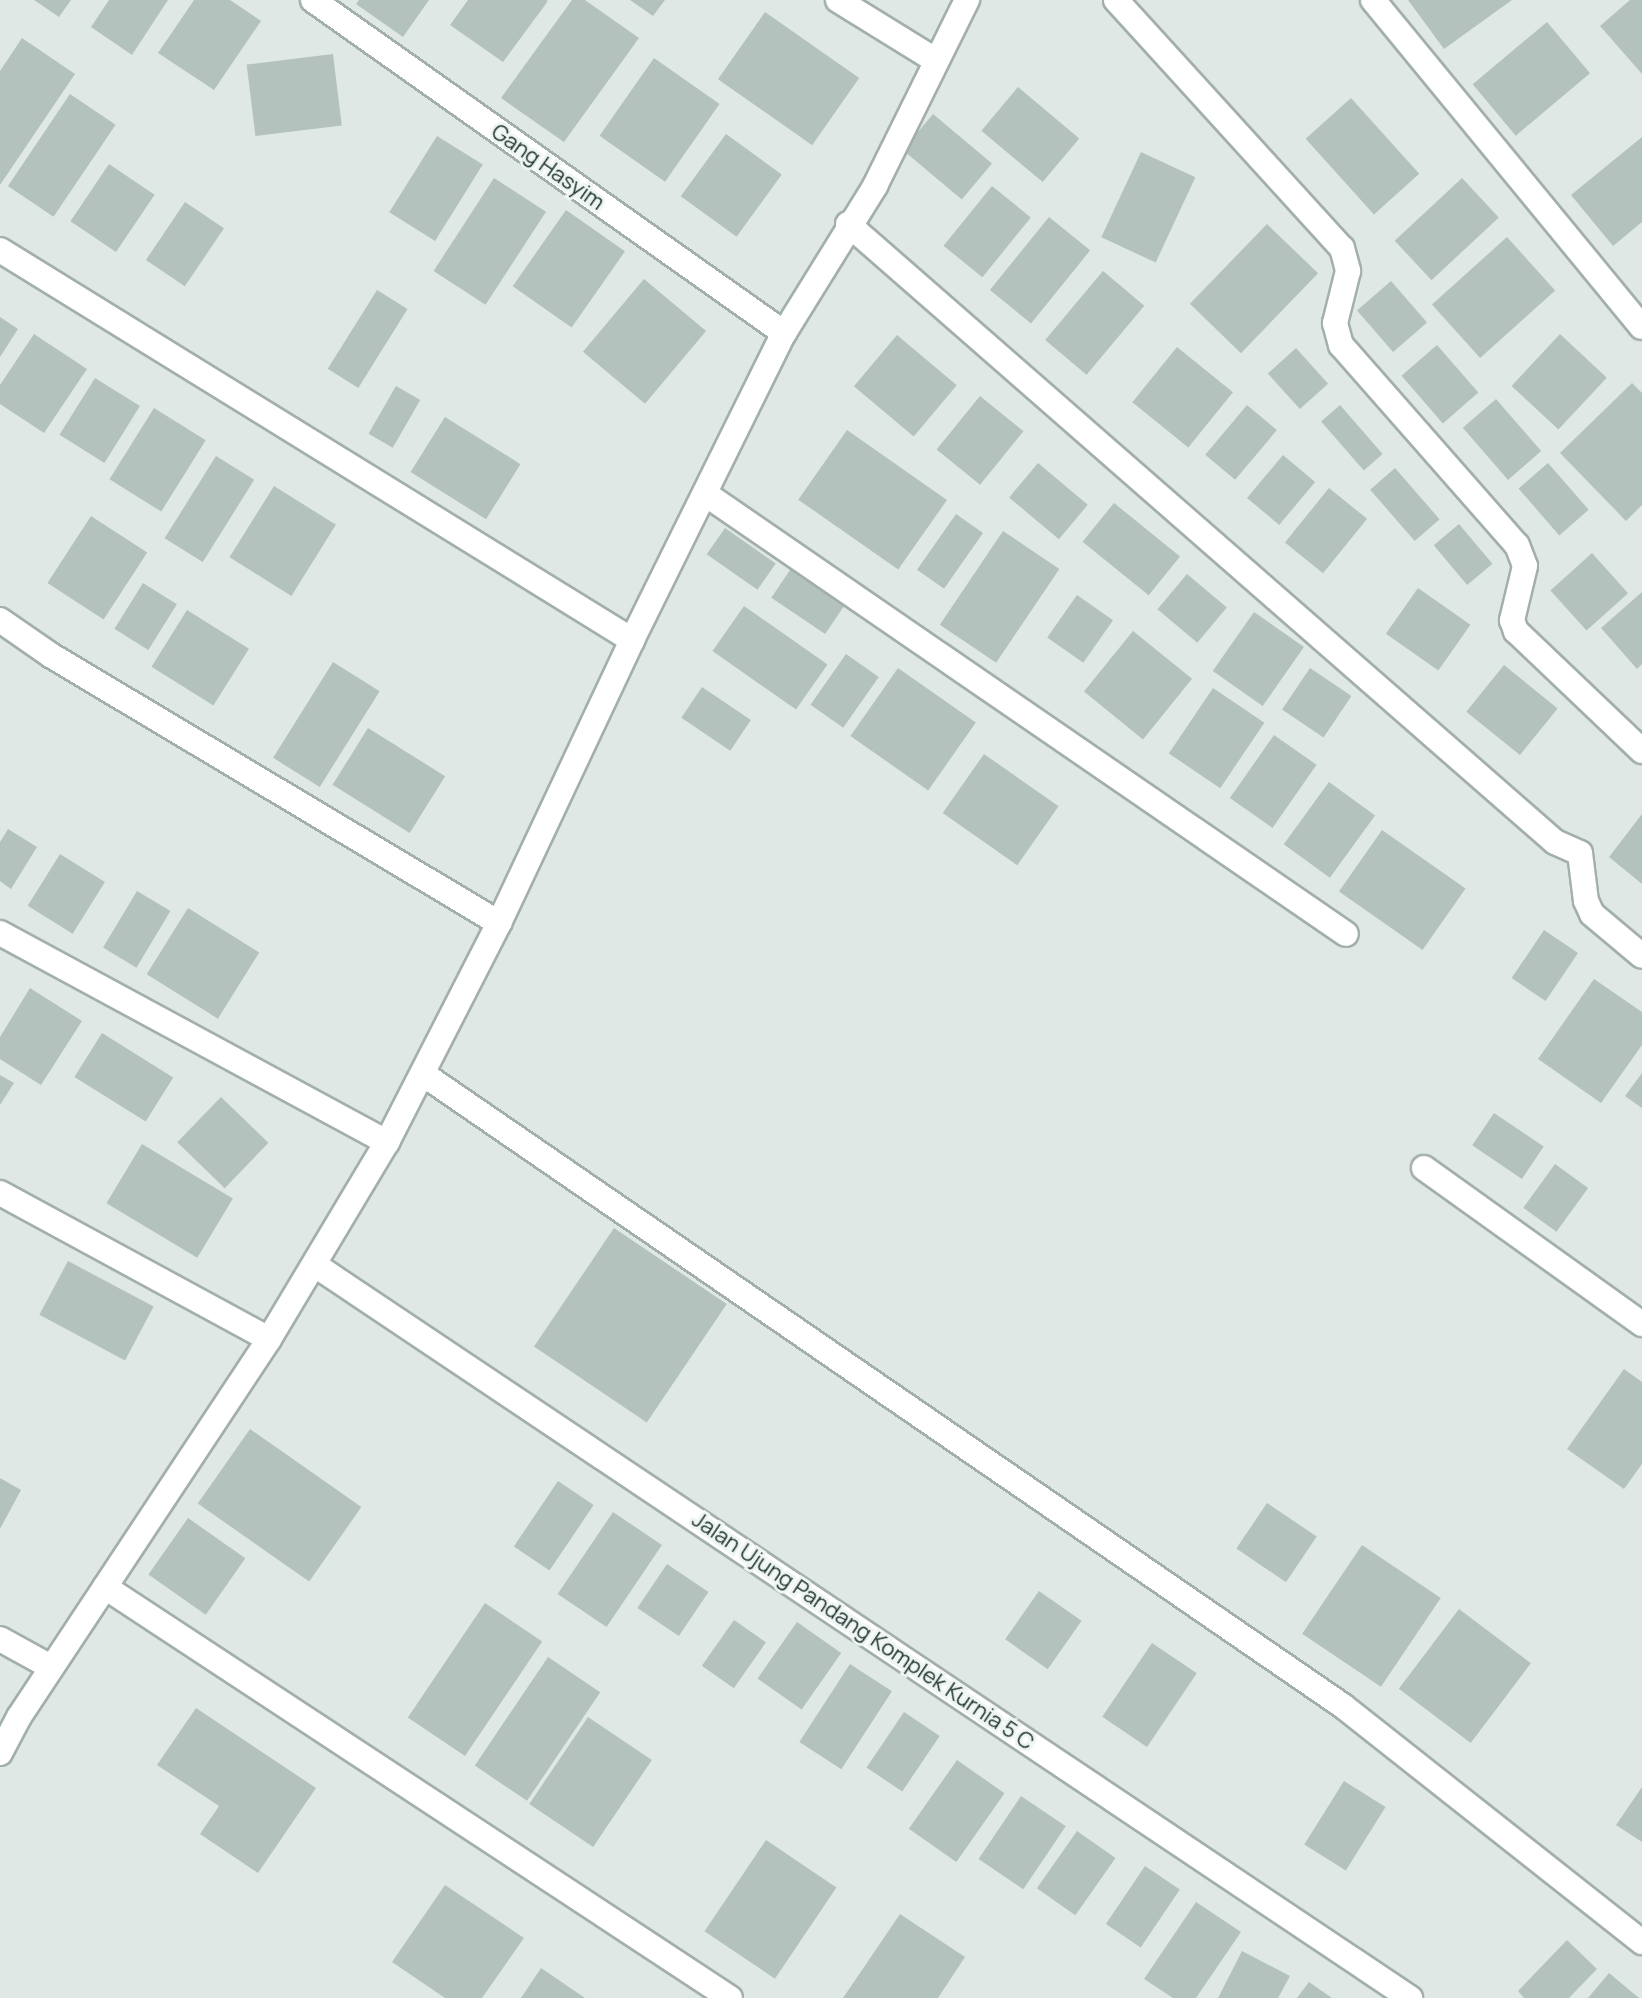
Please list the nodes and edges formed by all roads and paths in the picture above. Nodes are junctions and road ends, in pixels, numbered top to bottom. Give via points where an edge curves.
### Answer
1 (313, 0) edge
2 (838, 0) edge
3 (967, 0) edge
4 (1116, 0) edge
5 (1373, 0) edge
6 (935, 60) junction
7 (848, 224) junction
8 (0, 250) edge
9 (1642, 327) edge
10 (784, 333) junction
11 (707, 495) junction
12 (0, 620) edge
13 (632, 640) junction
14 (1642, 751) edge
15 (499, 923) junction
16 (0, 933) edge
17 (1346, 934) dead end
18 (1642, 956) edge
19 (423, 1074) junction
20 (387, 1142) junction
21 (1424, 1168) dead end
22 (0, 1193) edge
23 (315, 1265) junction
24 (1642, 1324) edge
25 (269, 1339) junction
26 (105, 1587) junction
27 (0, 1639) edge
28 (51, 1667) junction
29 (0, 1753) edge
30 (1642, 1942) edge
31 (730, 1998) edge
32 (1410, 1998) edge

1 - 10 street, Gang Hasyim
2 - 6 street
3 - 6 street
4 - 14 street via 1342,248 1348,271 1335,323 1341,345 1517,545 1525,566 1512,620 1516,631
5 - 9 street
6 - 7 street via 875,186
7 - 10 street
7 - 18 street via 1555,842 1580,853 1592,914
8 - 13 street
10 - 11 street
11 - 13 street
11 - 17 street
12 - 15 street
13 - 15 street
15 - 19 street
16 - 20 street
19 - 20 street
19 - 30 street via 1343,1706
20 - 23 street
21 - 24 street
22 - 25 street
23 - 25 street
23 - 32 street, Jalan Ujung Pandang Komplek Kurnia 5 C
25 - 26 street
26 - 28 street
26 - 31 street
27 - 28 street
28 - 29 street

